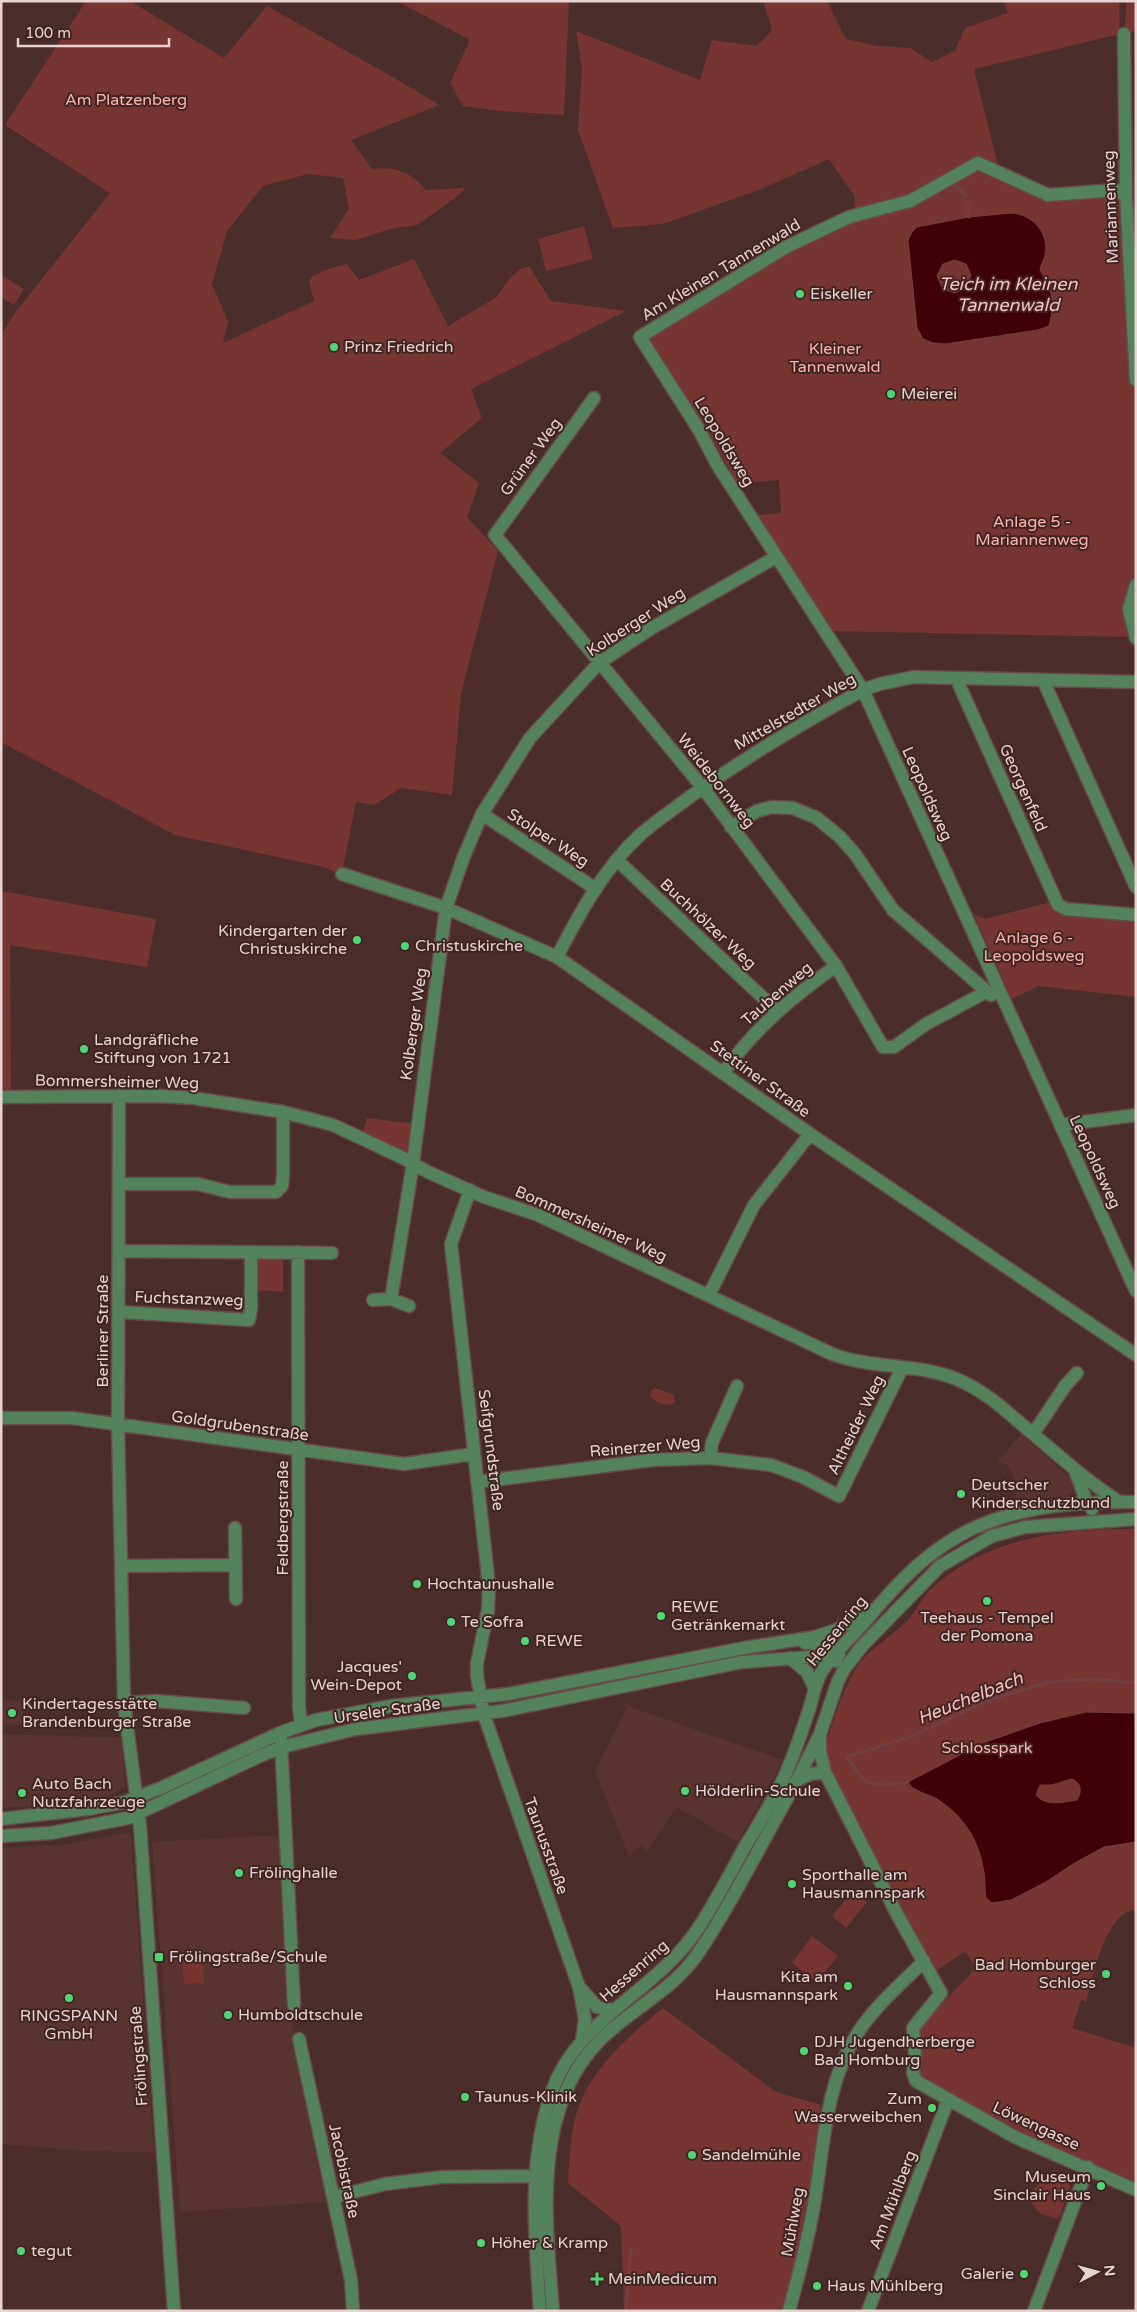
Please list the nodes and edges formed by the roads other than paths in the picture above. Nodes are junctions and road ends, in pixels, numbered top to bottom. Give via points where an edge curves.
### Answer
1 (1124, 34) dead end
2 (1131, 174) edge
3 (1126, 196) junction
4 (1132, 260) edge
5 (640, 337) joint
6 (1136, 380) edge
7 (594, 398) dead end
8 (494, 535) joint
9 (776, 557) junction
10 (1136, 585) edge
11 (1136, 638) edge
12 (599, 663) junction
13 (956, 678) junction
14 (1043, 680) junction
15 (1136, 682) edge
16 (862, 690) junction
17 (702, 788) junction
18 (482, 814) junction
19 (731, 827) junction
20 (617, 860) junction
21 (342, 874) dead end
22 (1136, 887) edge
23 (596, 889) junction
24 (446, 908) junction
25 (1136, 915) edge
26 (557, 957) junction
27 (836, 966) junction
28 (986, 992) junction
29 (1004, 1003) junction
30 (777, 1011) junction
31 (724, 1072) junction
32 (119, 1096) junction
33 (1, 1097) edge
34 (283, 1112) junction
35 (1136, 1115) edge
36 (1060, 1125) junction
37 (810, 1134) junction
38 (413, 1163) junction
39 (120, 1184) junction
40 (470, 1190) junction
41 (120, 1251) junction
42 (252, 1252) junction
43 (298, 1252) junction
44 (332, 1252) dead end
45 (1136, 1291) edge
46 (709, 1295) junction
47 (391, 1299) junction
48 (373, 1300) dead end
49 (409, 1306) dead end
50 (120, 1312) junction
51 (1136, 1355) edge
52 (902, 1368) junction
53 (1077, 1373) dead end
54 (737, 1386) dead end
55 (1, 1418) edge
56 (118, 1425) junction
57 (1033, 1434) junction
58 (299, 1451) junction
59 (473, 1454) junction
60 (710, 1458) junction
61 (1075, 1470) junction
62 (1086, 1478) junction
63 (477, 1482) junction
64 (1082, 1491) junction
65 (839, 1496) joint
66 (1118, 1501) junction
67 (1136, 1502) edge
68 (1089, 1504) junction
69 (1062, 1506) junction
70 (1136, 1518) edge
71 (1111, 1519) junction
72 (1070, 1522) junction
73 (235, 1528) dead end
74 (236, 1565) junction
75 (121, 1566) junction
76 (236, 1599) dead end
77 (882, 1602) junction
78 (774, 1644) junction
79 (862, 1646) junction
80 (835, 1656) junction
81 (790, 1658) junction
82 (838, 1681) junction
83 (816, 1689) junction
84 (480, 1698) junction
85 (124, 1703) junction
86 (244, 1708) dead end
87 (484, 1715) junction
88 (301, 1724) junction
89 (280, 1733) junction
90 (820, 1734) junction
91 (282, 1747) junction
92 (825, 1772) junction
93 (797, 1780) junction
94 (136, 1798) junction
95 (139, 1814) junction
96 (1, 1819) edge
97 (1, 1836) edge
98 (924, 1960) junction
99 (580, 1987) junction
100 (294, 2005) dead end
101 (613, 2010) junction
102 (298, 2039) dead end
103 (582, 2040) junction
104 (948, 2100) junction
105 (1088, 2167) junction
106 (535, 2176) junction
107 (1136, 2190) edge
108 (334, 2197) junction
109 (174, 2311) edge
110 (353, 2311) edge
111 (540, 2311) edge
112 (553, 2311) edge
113 (790, 2311) edge
114 (868, 2311) edge
115 (1034, 2311) edge

1 - 2 street, Mariannenweg
2 - 3 street, Mariannenweg
3 - 4 street, Mariannenweg
3 - 5 street, Am Kleinen Tannenwald via 1117,190 1048,195 978,163 910,201 849,217 786,247
4 - 6 street, Mariannenweg
5 - 9 street, Leopoldsweg
7 - 8 street, Grüner Weg
8 - 12 street, Weidebornweg
9 - 12 street, Kolberger Weg via 650,629
9 - 16 street, Leopoldsweg
10 - 11 street via 1129,609
12 - 17 street, Weidebornweg
12 - 18 street, Kolberger Weg via 530,738
13 - 14 street, Mittelstedter Weg
13 - 16 street, Mittelstedter Weg via 914,677
13 - 25 street, Georgenfeld via 1058,905
14 - 15 street, Mittelstedter Weg
14 - 22 street
16 - 17 street, Mittelstedter Weg
16 - 29 street, Leopoldsweg
17 - 19 street, Weidebornweg
17 - 20 street, Mittelstedter Weg via 639,836
18 - 23 street, Stolper Weg
18 - 24 street, Kolberger Weg
19 - 27 street, Weidebornweg
19 - 28 street via 757,811 772,807 794,808 817,818 855,854 893,910
20 - 23 street, Mittelstedter Weg
20 - 30 street, Buchhölzer Weg
21 - 24 street, Stettiner Straße
23 - 26 street, Mittelstedter Weg
24 - 26 street, Stettiner Straße
24 - 38 street, Kolberger Weg
26 - 31 street, Stettiner Straße
27 - 28 street, Weidebornweg via 882,1046 889,1048
27 - 30 street, Taubenweg
28 - 29 street
29 - 36 street, Leopoldsweg
30 - 31 street, Taubenweg via 750,1038
31 - 37 street, Stettiner Straße
32 - 33 street, Bommersheimer Weg
32 - 34 street, Bommersheimer Weg via 193,1098
32 - 39 street, Berliner Straße
34 - 38 street, Bommersheimer Weg via 332,1124
34 - 39 street via 283,1177 282,1186 276,1192 230,1192 198,1184
35 - 36 street
36 - 45 street, Leopoldsweg
37 - 46 street via 754,1205
37 - 51 street, Stettiner Straße
38 - 40 street, Bommersheimer Weg
38 - 47 street, Kolberger Weg
39 - 41 street, Berliner Straße
40 - 46 street, Bommersheimer Weg via 538,1215
40 - 59 street, Seifgrundstraße via 451,1244
41 - 42 street
41 - 50 street, Berliner Straße
42 - 43 street
42 - 50 street, Fuchstanzweg via 249,1320
43 - 44 street
43 - 58 street, Feldbergstraße
46 - 52 street, Bommersheimer Weg via 840,1357
47 - 48 street
47 - 49 street
50 - 56 street, Berliner Straße
52 - 57 street, Bommersheimer Weg via 946,1374 964,1382 992,1399
52 - 65 street, Altheider Weg
53 - 57 street
54 - 60 street via 712,1443
55 - 56 street, Goldgrubenstraße via 58,1417
56 - 58 street, Goldgrubenstraße
56 - 75 street, Berliner Straße
57 - 61 street, Bommersheimer Weg
58 - 59 street, Goldgrubenstraße via 404,1464
58 - 88 street, Feldbergstraße
59 - 63 street, Seifgrundstraße
60 - 63 street, Reinerzer Weg via 652,1460
60 - 65 street, Reinerzer Weg via 771,1465
61 - 62 street, Bommersheimer Weg
61 - 64 street
62 - 66 street, Bommersheimer Weg
62 - 68 street via 1092,1490
63 - 84 street, Seifgrundstraße via 489,1586 488,1610 477,1663
64 - 68 street
64 - 69 street via 1076,1500
66 - 67 street
66 - 68 street
68 - 69 street
68 - 71 street via 1096,1513
68 - 72 street via 1078,1519
69 - 77 street via 999,1517 970,1530 928,1557
70 - 71 street
71 - 72 street
72 - 79 street via 1025,1527 992,1536 954,1556 940,1566
73 - 74 street
74 - 75 street
74 - 76 street
75 - 85 street, Berliner Straße
77 - 78 street, Urseler Straße via 832,1632
77 - 80 street, Hessenring
78 - 80 street, Urseler Straße via 822,1644
78 - 84 street, Urseler Straße
79 - 80 street, Urseler Straße
79 - 82 street, Hessenring
80 - 81 street, Urseler Straße
80 - 82 street
80 - 83 street, Hessenring via 820,1675
81 - 83 street via 807,1672
81 - 87 street, Urseler Straße via 742,1662
82 - 90 street, Hessenring
83 - 101 street, Hessenring via 785,1774 699,1928 668,1967
84 - 87 street, Seifgrundstraße
84 - 88 street, Urseler Straße via 391,1706
85 - 86 street via 156,1700
85 - 94 street, Berliner Straße
87 - 91 street, Urseler Straße via 356,1730
87 - 99 street, Taunusstraße
88 - 89 street, Urseler Straße
89 - 91 street
89 - 94 street, Urseler Straße
90 - 92 street
90 - 93 street, Hessenring
91 - 95 street, Urseler Straße
91 - 100 street
92 - 93 street
92 - 98 street
93 - 112 street, Hessenring via 718,1923 693,1959 678,1976 599,2041 571,2080 556,2122 548,2170 547,2219
94 - 95 street, Frölingstraße
94 - 96 street, Urseler Straße via 89,1809
95 - 97 street, Urseler Straße via 51,1832
95 - 109 street, Frölingstraße
98 - 104 street, Löwengasse via 942,1993 913,2028 914,2076 918,2083
98 - 113 street, Mühlweg via 866,2021 844,2057 826,2121 803,2263
99 - 101 street, Taunusstraße via 597,2007
99 - 103 street, Taunusstraße via 585,2019
101 - 103 street, Hessenring
102 - 108 street, Jacobistraße
103 - 106 street, Hessenring via 553,2087 542,2121
104 - 105 street, Löwengasse via 1015,2137
104 - 114 street, Am Mühlberg
105 - 107 street, Löwengasse
105 - 115 street
106 - 108 street via 420,2179
106 - 111 street, Hessenring
108 - 110 street, Jacobistraße via 351,2280

